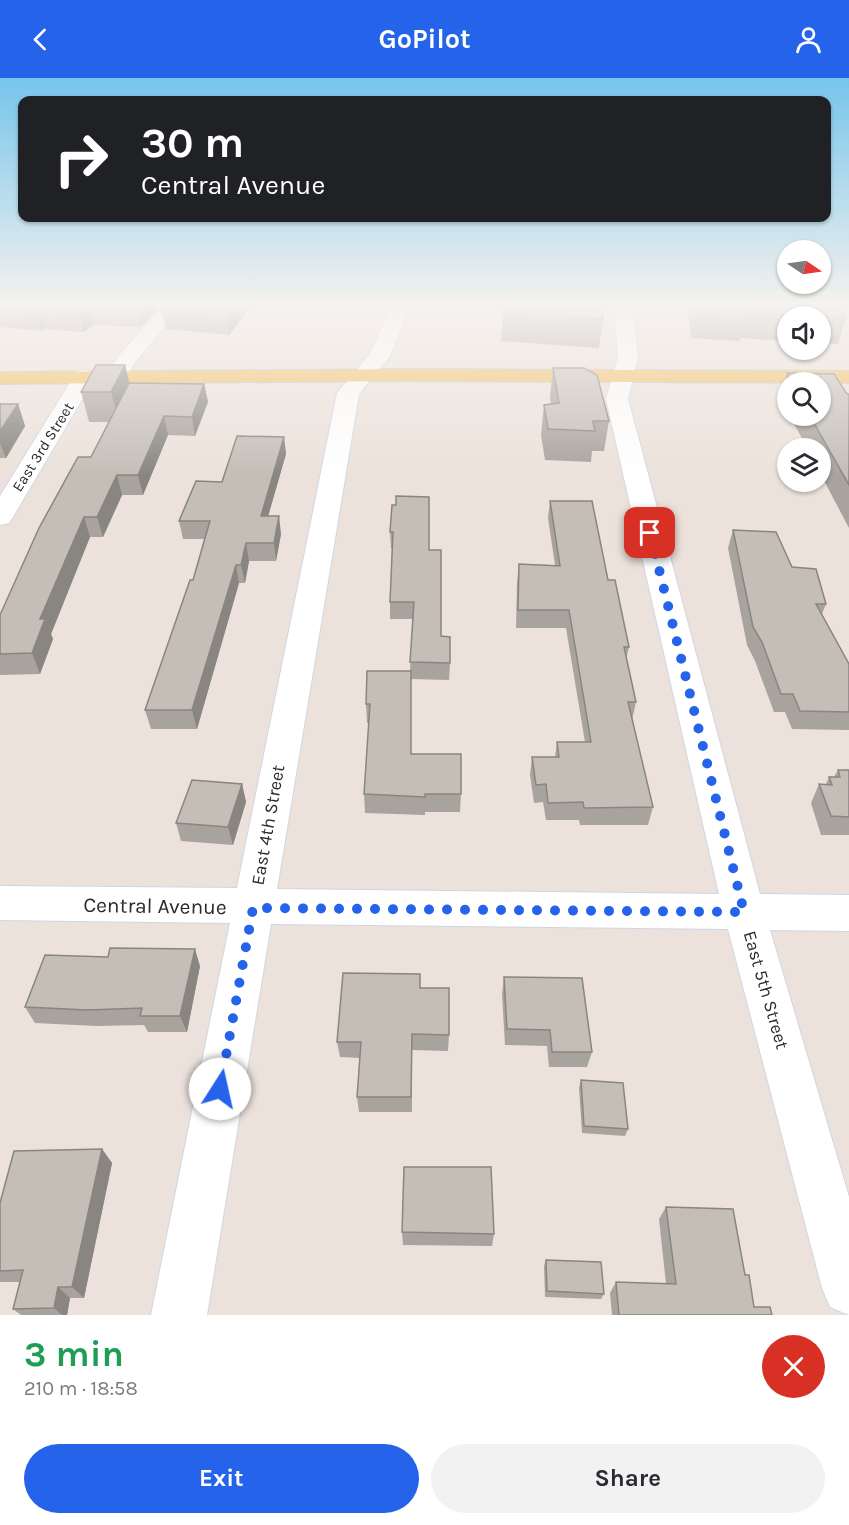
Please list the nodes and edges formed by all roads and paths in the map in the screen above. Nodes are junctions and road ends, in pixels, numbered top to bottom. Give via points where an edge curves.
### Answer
1 (125, 361) edge
2 (376, 361) edge
3 (627, 361) edge
4 (85, 376) junction
5 (115, 376) junction
6 (363, 376) junction
7 (623, 376) junction
8 (849, 377) edge
9 (0, 378) edge
10 (0, 517) edge
11 (0, 903) edge
12 (253, 908) junction
13 (744, 912) junction
14 (849, 913) edge
15 (849, 1288) edge
16 (179, 1315) edge

1 - 5 street
2 - 6 street, East 4th Street
3 - 7 street, East 5th Street
4 - 5 main road
4 - 9 main road
4 - 10 street, East 3rd Street
5 - 6 main road
6 - 7 main road
6 - 12 street, East 4th Street via 346,399
7 - 8 main road
7 - 13 street, East 5th Street via 617,399
11 - 12 street, Central Avenue
12 - 13 street, Central Avenue
12 - 16 street, East 4th Street
13 - 14 street, Central Avenue
13 - 15 street, East 5th Street

